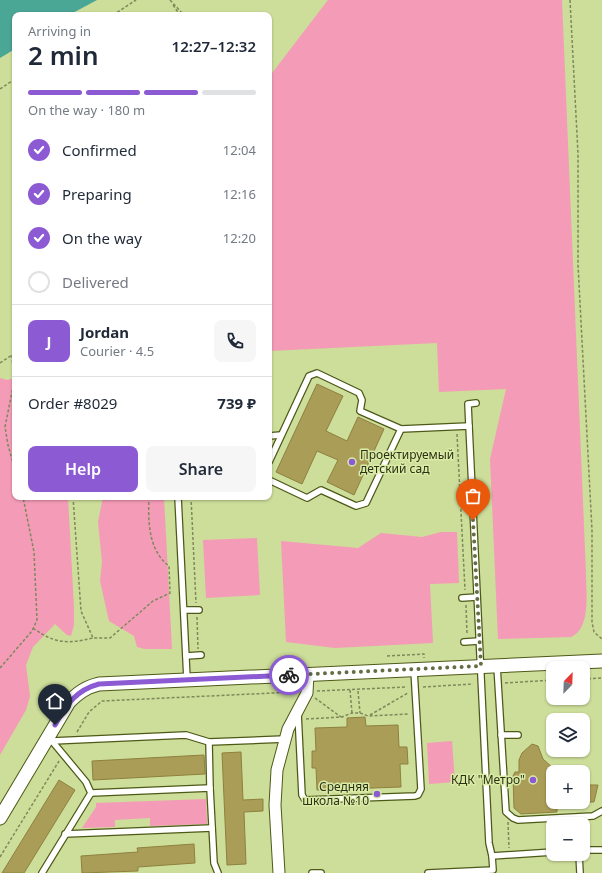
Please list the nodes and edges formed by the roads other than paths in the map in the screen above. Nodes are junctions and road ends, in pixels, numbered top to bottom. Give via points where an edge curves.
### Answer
1 (476, 404) dead end
2 (469, 426) junction
3 (401, 429) junction
4 (281, 435) junction
5 (272, 436) edge
6 (272, 455) edge
7 (272, 481) edge
8 (178, 500) edge
9 (464, 598) road end
10 (477, 598) junction
11 (184, 610) junction
12 (198, 610) road end
13 (479, 641) junction
14 (466, 642) road end
15 (186, 656) junction
16 (200, 656) road end
17 (602, 662) edge
18 (481, 666) junction
19 (497, 666) junction
20 (414, 669) junction
21 (308, 674) junction
22 (187, 679) junction
23 (298, 714) junction
24 (518, 734) dead end
25 (501, 736) junction
26 (285, 739) junction
27 (50, 740) junction
28 (209, 742) junction
29 (210, 788) junction
30 (91, 794) junction
31 (602, 811) edge
32 (0, 818) edge
33 (212, 828) junction
34 (66, 834) junction
35 (590, 850) edge
36 (602, 850) edge
37 (546, 852) edge
38 (492, 856) junction
39 (579, 861) edge
40 (493, 872) edge
41 (42, 873) edge
42 (218, 873) edge
43 (279, 873) edge
44 (312, 873) edge
45 (321, 873) edge
46 (428, 873) edge
47 (580, 873) edge

1 - 2 lane via 468,404
2 - 3 lane
2 - 10 lane
3 - 4 lane via 360,411 362,400 359,393 317,373 309,376
3 - 7 lane via 366,503 356,506 321,490 307,498
4 - 5 lane
4 - 6 lane
8 - 11 lane
9 - 10 lane
10 - 13 lane
11 - 12 lane
11 - 15 lane
13 - 14 lane
13 - 18 lane
15 - 16 lane
15 - 22 lane
17 - 19 street
18 - 19 street
18 - 20 street
18 - 38 lane via 489,843
19 - 25 lane
20 - 21 street
20 - 23 lane via 421,789 418,795 306,800 302,795
21 - 22 street
21 - 23 street via 307,692
22 - 27 street via 111,682 88,687 69,702
23 - 26 street
24 - 25 lane
25 - 31 lane via 504,806 509,816 518,820 593,816
26 - 28 lane
26 - 43 street via 276,784
27 - 28 lane via 186,736
27 - 30 lane via 86,782
27 - 32 street
28 - 29 lane
29 - 30 lane
29 - 33 lane
30 - 34 lane
33 - 34 lane
33 - 42 lane via 214,863
34 - 41 lane
35 - 36 lane
37 - 38 lane
38 - 40 lane
39 - 47 lane
40 - 46 lane
44 - 45 lane

